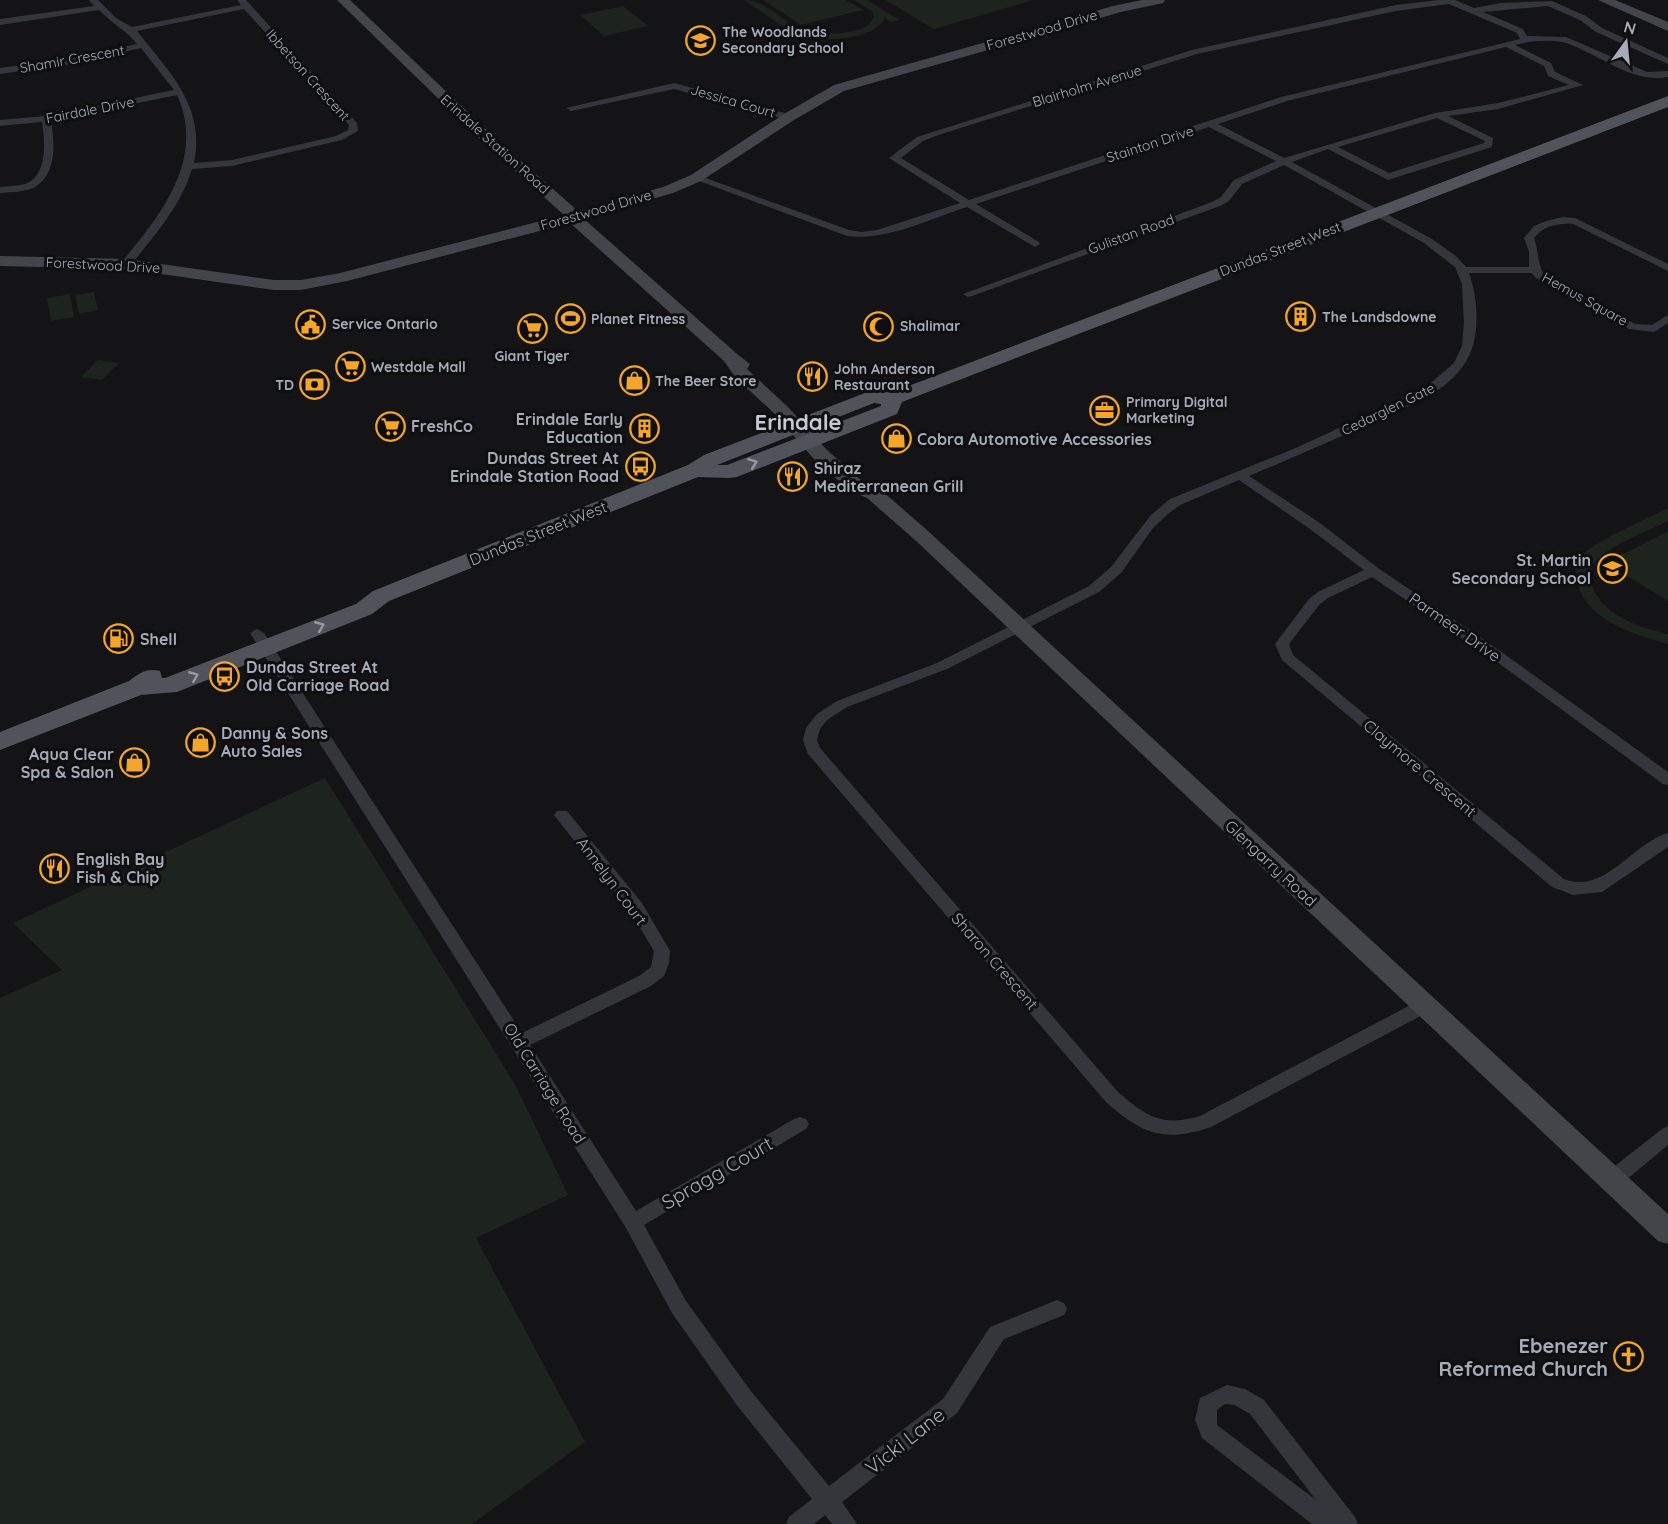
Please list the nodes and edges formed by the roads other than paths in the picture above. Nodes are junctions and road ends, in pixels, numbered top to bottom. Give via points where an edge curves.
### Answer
1 (343, 0) edge
2 (1156, 0) edge
3 (1604, 0) edge
4 (1449, 1) edge
5 (243, 3) edge
6 (95, 4) edge
7 (1473, 11) junction
8 (0, 22) edge
9 (1668, 27) edge
10 (131, 30) junction
11 (1526, 39) junction
12 (144, 45) junction
13 (1508, 45) junction
14 (1668, 61) edge
15 (0, 70) edge
16 (1668, 74) edge
17 (180, 92) junction
18 (1668, 101) edge
19 (571, 108) dead end
20 (1438, 115) junction
21 (789, 117) junction
22 (46, 119) junction
23 (0, 123) edge
24 (1211, 124) junction
25 (1329, 146) junction
26 (1284, 161) junction
27 (187, 166) junction
28 (696, 178) junction
29 (0, 190) edge
30 (968, 205) junction
31 (1378, 212) junction
32 (574, 217) junction
33 (1035, 244) dead end
34 (0, 261) edge
35 (126, 264) junction
36 (1668, 268) edge
37 (1463, 270) junction
38 (1535, 270) junction
39 (968, 294) dead end
40 (1668, 318) edge
41 (808, 431) junction
42 (1241, 476) junction
43 (1373, 571) junction
44 (1017, 627) junction
45 (261, 640) junction
46 (0, 742) edge
47 (1668, 780) edge
48 (562, 815) dead end
49 (1668, 839) edge
50 (1424, 1006) junction
51 (520, 1042) junction
52 (800, 1124) dead end
53 (1668, 1134) edge
54 (1613, 1179) junction
55 (633, 1222) junction
56 (1668, 1232) edge
57 (1057, 1309) dead end
58 (827, 1502) junction
59 (797, 1524) edge
60 (846, 1524) edge
61 (1330, 1524) edge
62 (1347, 1524) edge

1 - 32 street, Erindale Station Road
2 - 21 street, Forestwood Drive via 839,88
3 - 9 street
4 - 7 street
4 - 30 street, Blairholm Avenue via 1396,8 1195,52 935,133 894,158
5 - 10 street
5 - 27 street, Ibbetson Crescent via 354,125 353,131 339,138 232,163
6 - 8 street via 56,16
6 - 10 street
7 - 11 street via 1520,31
7 - 14 street via 1549,3
10 - 12 street
11 - 13 street, Stainton Drive
11 - 16 street via 1566,40 1645,75
12 - 15 street, Shamir Crescent via 71,61
12 - 17 street
13 - 20 street, Gulistan Road via 1548,66 1551,74 1578,86 1498,106
13 - 24 street, Stainton Drive via 1284,99
17 - 22 street, Fairdale Drive
17 - 27 street via 194,136
18 - 31 main road, Dundas Street West
19 - 21 street, Jessica Court via 674,86
20 - 25 street, Gulistan Road
20 - 25 street via 1490,140 1489,145 1388,177
21 - 28 street, Forestwood Drive
22 - 23 street, Fairdale Drive
22 - 29 street via 50,144 44,175 28,186
24 - 26 street
24 - 30 street, Stainton Drive
25 - 26 street, Gulistan Road
26 - 31 street
26 - 39 street, Gulistan Road via 1238,182 1216,204
27 - 35 street via 184,181 167,212
28 - 30 street, Stainton Drive via 862,235
28 - 32 street, Forestwood Drive
30 - 33 street, Blairholm Avenue
31 - 37 street via 1441,250
31 - 41 main road, Dundas Street West via 893,398 890,410
32 - 35 street, Forestwood Drive via 301,285 266,284
32 - 41 street, Erindale Station Road via 730,357 753,370 795,406
34 - 35 street, Forestwood Drive
36 - 38 street, Hemus Square via 1564,219 1531,233
37 - 38 street, Hemus Square
37 - 42 street, Cedarglen Gate via 1471,341 1445,380 1386,412
38 - 40 street, Hemus Square via 1633,327 1654,329
41 - 44 street, Glengarry Road via 856,486 874,494 921,535
41 - 45 main road, Dundas Street West via 729,472 696,470 381,596 364,609
42 - 43 street, Parmeer Drive
42 - 44 street, Cedarglen Gate via 1175,502 1157,514 1115,571 1094,589
43 - 47 street, Parmeer Drive
43 - 49 street, Claymore Crescent via 1314,602 1282,644 1287,657 1558,883 1573,889 1596,888
44 - 50 street, Glengarry Road
44 - 50 street, Sharon Crescent via 942,666 842,704 822,717 810,740 813,750 1129,1112 1169,1130 1205,1122
45 - 46 main road, Dundas Street West via 168,687 138,687
45 - 51 street, Old Carriage Road
48 - 51 street, Annelyn Court via 636,908 662,951 661,963 658,971 645,981
50 - 54 street, Glengarry Road
51 - 55 street, Old Carriage Road
52 - 55 street, Spragg Court
53 - 54 street
54 - 56 street, Glengarry Road
55 - 58 street, Old Carriage Road via 680,1307 743,1397
57 - 58 street, Vicki Lane via 997,1333 950,1406
58 - 59 street, Vicki Lane
58 - 60 street, Old Carriage Road
61 - 62 street via 1209,1431 1204,1420 1207,1405 1219,1395 1237,1394 1257,1407

